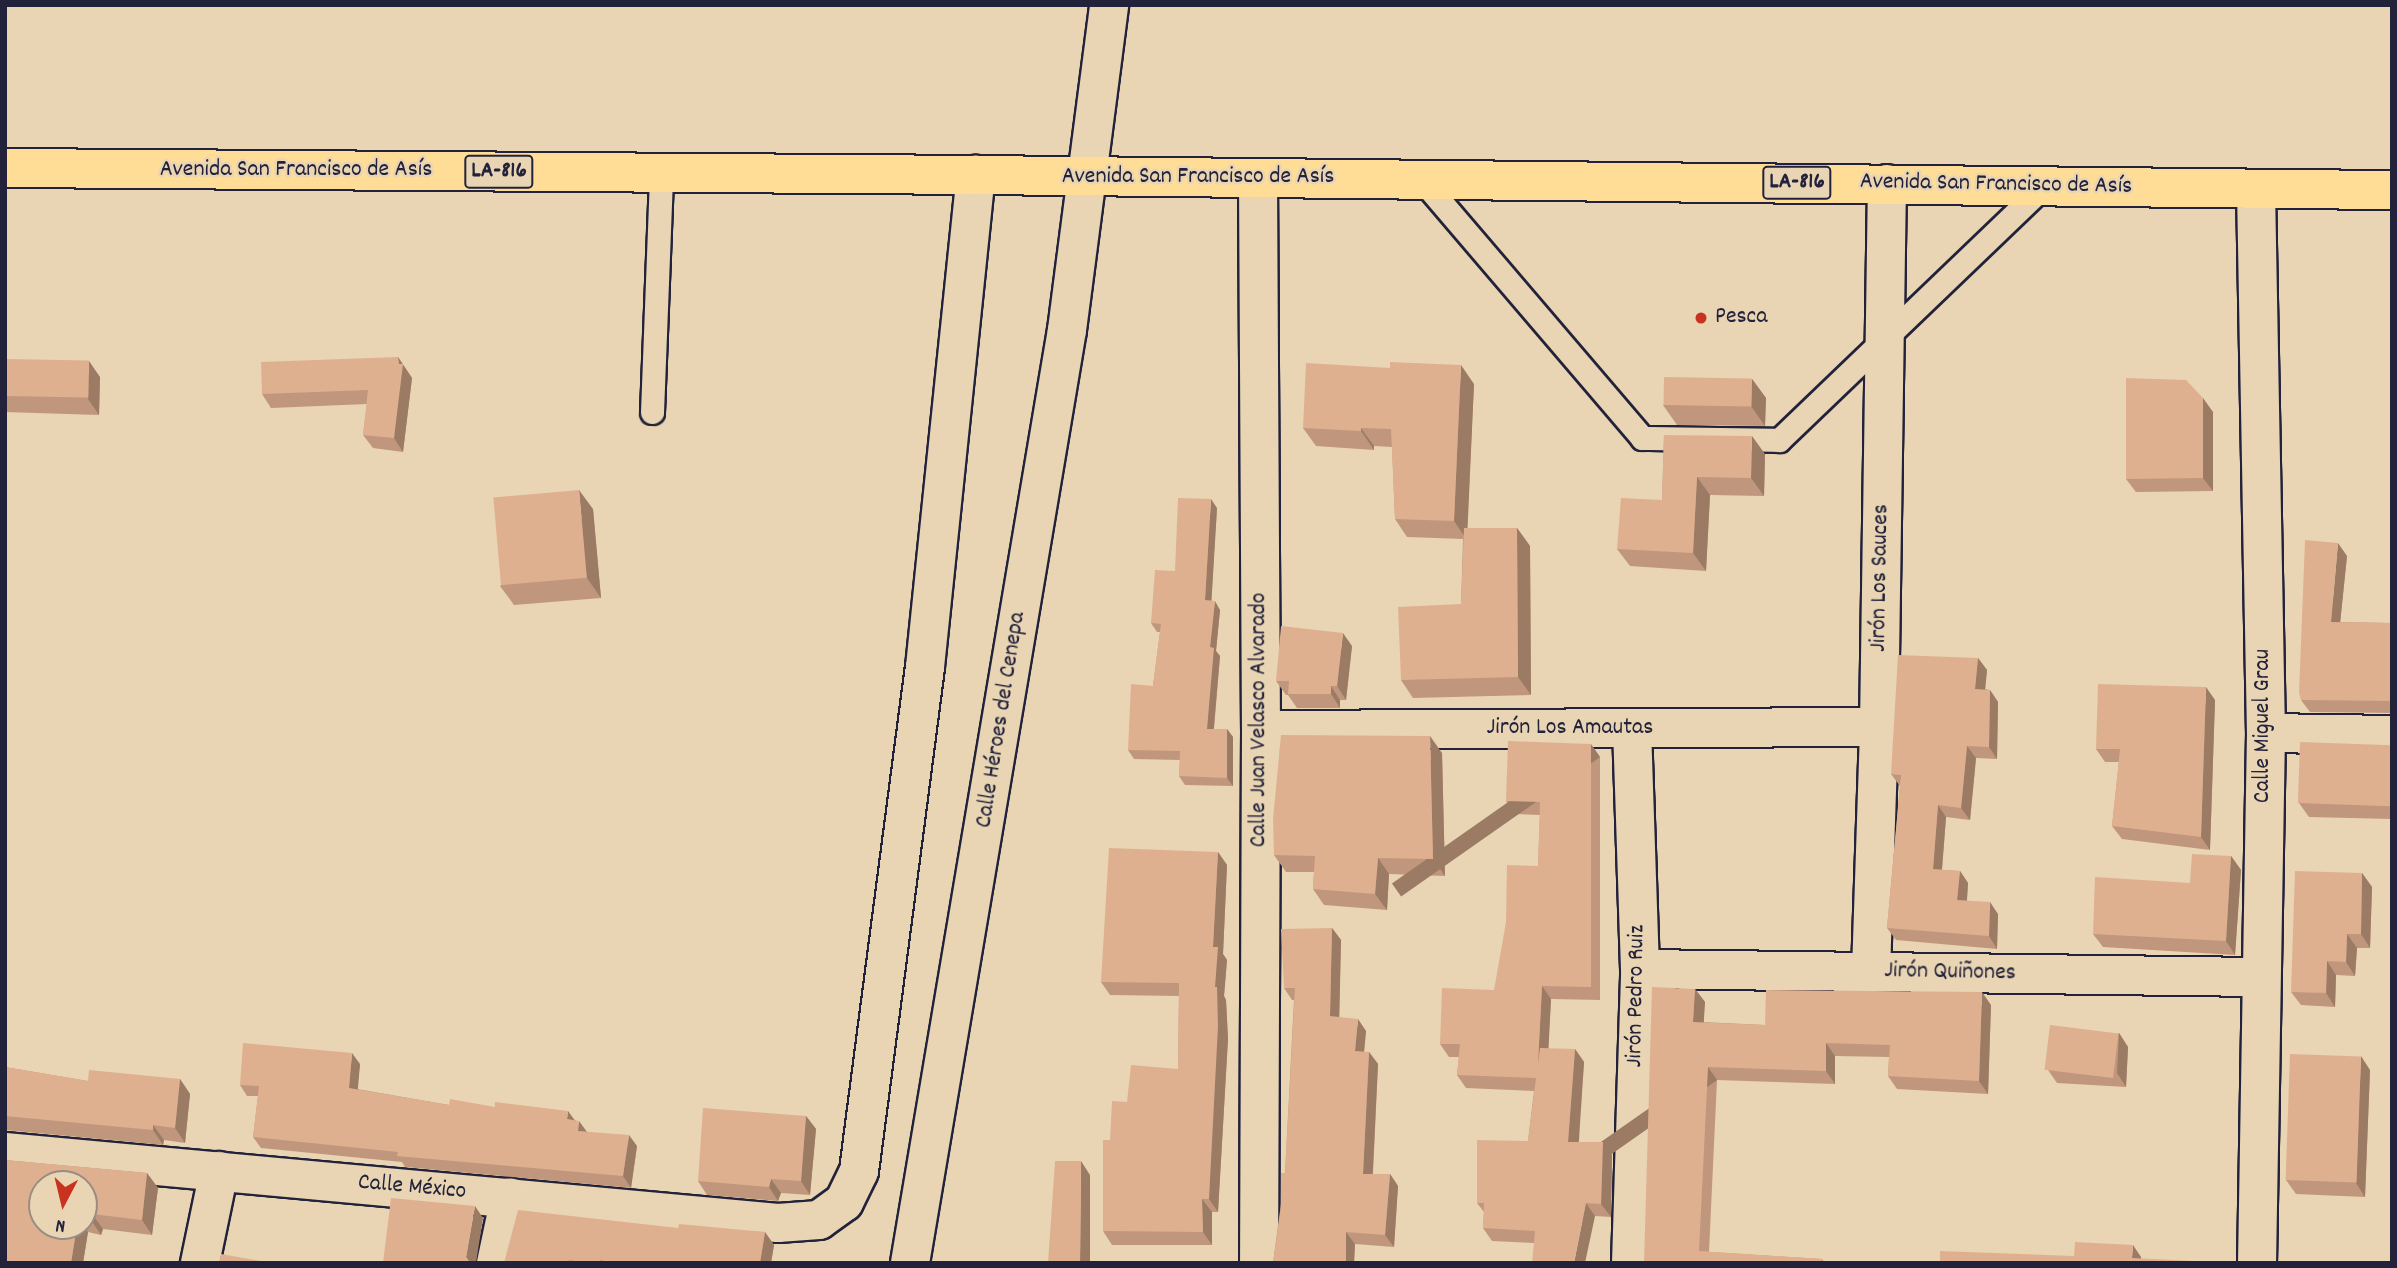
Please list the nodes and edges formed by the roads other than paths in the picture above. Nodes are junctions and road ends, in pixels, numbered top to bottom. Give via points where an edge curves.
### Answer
1 (1109, 5) edge
2 (5, 168) edge
3 (661, 173) junction
4 (984, 175) junction
5 (1078, 177) junction
6 (1258, 178) junction
7 (1422, 180) junction
8 (1887, 184) junction
9 (2044, 186) junction
10 (2256, 188) junction
11 (2392, 190) edge
12 (1885, 338) junction
13 (652, 412) dead end
14 (1879, 727) junction
15 (1632, 728) junction
16 (1261, 730) junction
17 (2266, 733) junction
18 (2392, 734) edge
19 (1640, 969) junction
20 (1871, 972) junction
21 (2260, 977) junction
22 (5, 1153) edge
23 (219, 1171) junction
24 (510, 1197) junction
25 (200, 1263) edge
26 (496, 1263) edge
27 (910, 1263) edge
28 (1259, 1263) edge
29 (1631, 1263) edge
30 (2257, 1263) edge

1 - 5 street, Calle Héroes del Cenepa
2 - 3 highway, Avenida San Francisco de Asís / LA-816
3 - 4 highway, Avenida San Francisco de Asís / LA-816
3 - 13 lane
4 - 5 highway, Avenida San Francisco de Asís / LA-816
4 - 24 street, Calle México via 859,1171 844,1202 819,1220 778,1223
5 - 6 highway, Avenida San Francisco de Asís / LA-816
5 - 27 street, Calle Héroes del Cenepa via 1067,330
6 - 7 highway, Avenida San Francisco de Asís / LA-816
6 - 16 street, Calle Juan Velasco Alvarado
7 - 8 highway, Avenida San Francisco de Asís / LA-816
7 - 12 lane via 1642,438 1779,440
8 - 9 highway, Avenida San Francisco de Asís / LA-816
8 - 12 street, Jirón Los Sauces
9 - 10 highway, Avenida San Francisco de Asís / LA-816
9 - 12 lane
10 - 11 highway, Avenida San Francisco de Asís / LA-816
10 - 17 street, Calle Miguel Grau
12 - 14 street, Jirón Los Sauces
14 - 15 street, Jirón Los Amautas
14 - 20 street, Jirón Los Sauces
15 - 16 street, Jirón Los Amautas
15 - 19 street, Jirón Pedro Ruiz
16 - 28 street, Calle Juan Velasco Alvarado
17 - 18 street
17 - 21 street, Calle Miguel Grau
19 - 20 street, Jirón Quiñones
19 - 29 street, Jirón Pedro Ruiz
20 - 21 street, Jirón Quiñones
21 - 30 street, Calle Miguel Grau
22 - 23 street, Calle México
23 - 24 street, Calle México
23 - 25 street
24 - 26 street

